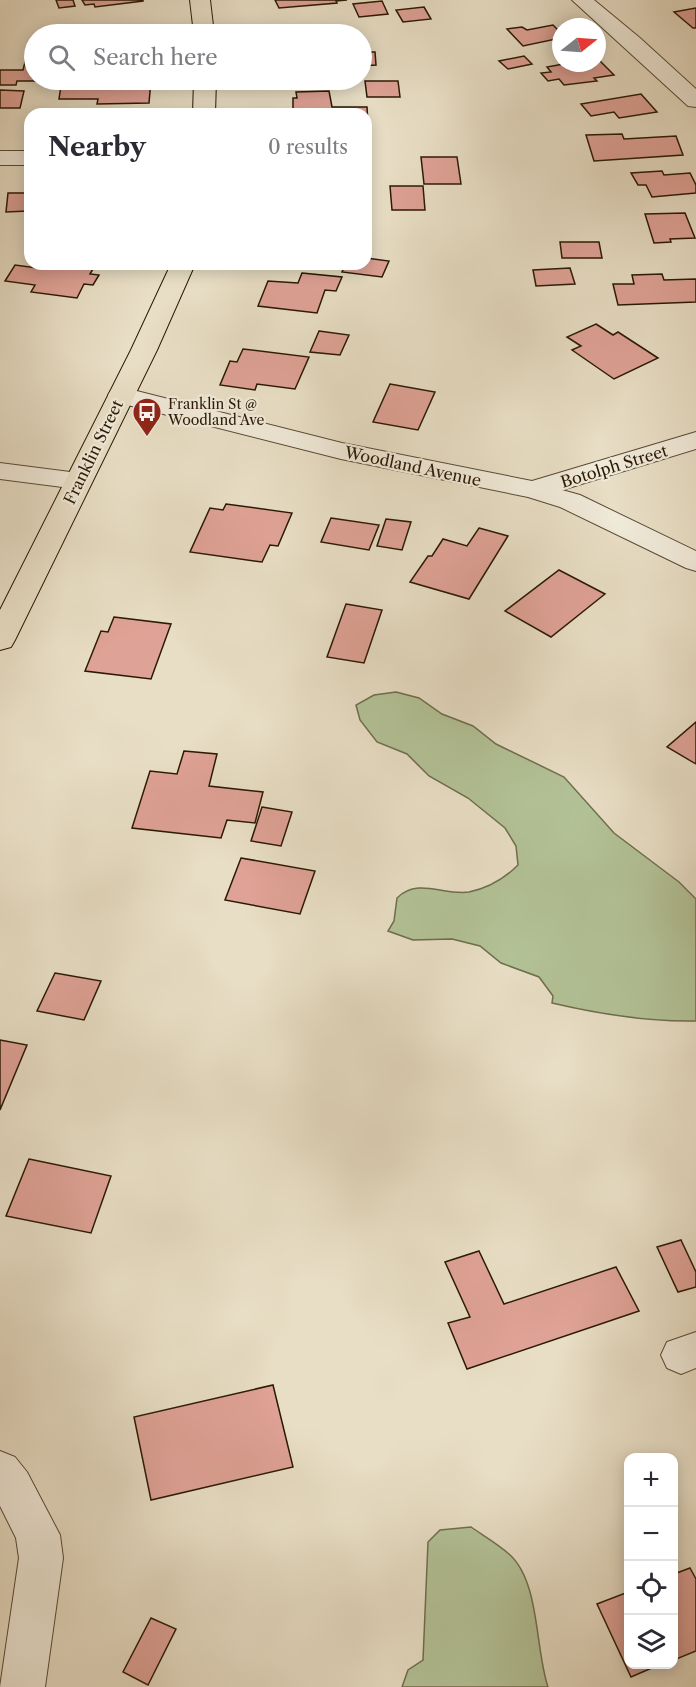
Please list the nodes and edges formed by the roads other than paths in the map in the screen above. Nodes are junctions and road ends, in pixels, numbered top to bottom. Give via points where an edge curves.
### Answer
1 (200, 0) edge
2 (582, 0) edge
3 (203, 24) edge
4 (205, 90) edge
5 (696, 100) edge
6 (204, 108) edge
7 (0, 158) edge
8 (24, 158) edge
9 (181, 270) edge
10 (121, 395) junction
11 (696, 440) edge
12 (0, 471) edge
13 (78, 481) junction
14 (533, 490) junction
15 (696, 562) edge
16 (0, 640) edge
17 (0, 1471) edge
18 (22, 1687) edge

1 - 3 main road
2 - 5 street
4 - 6 main road
7 - 8 street
9 - 10 main road, Franklin Street
10 - 13 main road, Franklin Street
10 - 14 street, Woodland Avenue via 341,451
11 - 14 street, Botolph Street
12 - 13 street
13 - 16 main road, Franklin Street
14 - 15 street, Woodland Avenue via 603,515
17 - 18 street via 38,1535 41,1558

